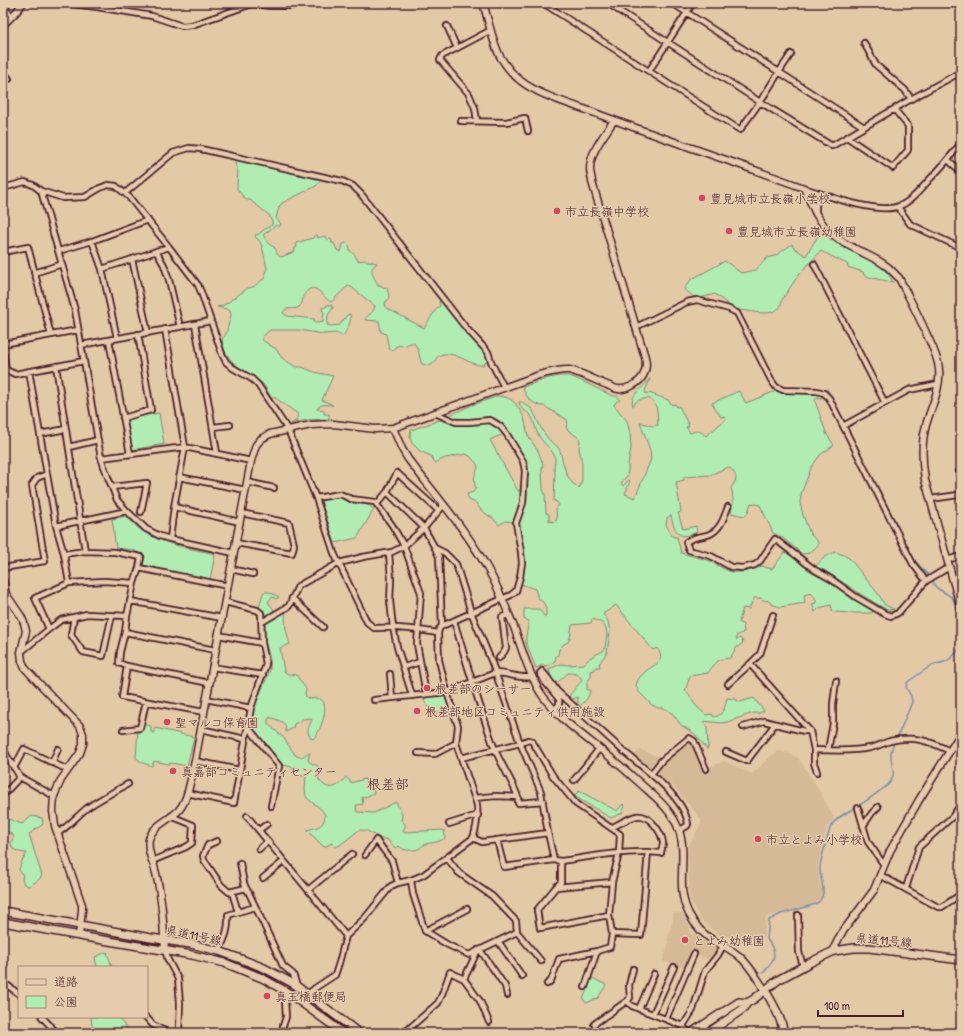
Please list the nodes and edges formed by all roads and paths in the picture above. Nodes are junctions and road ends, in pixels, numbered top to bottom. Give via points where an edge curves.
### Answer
1 (23, 3) edge
2 (64, 3) edge
3 (300, 3) edge
4 (483, 3) edge
5 (543, 3) edge
6 (607, 3) edge
7 (672, 3) edge
8 (693, 3) edge
9 (3, 4) edge
10 (687, 13) junction
11 (11, 17) junction
12 (3, 25) edge
13 (447, 26) dead end
14 (491, 30) junction
15 (667, 42) junction
16 (864, 43) dead end
17 (457, 48) junction
18 (791, 54) dead end
19 (3, 71) edge
20 (649, 71) junction
21 (779, 72) junction
22 (961, 72) edge
23 (9, 79) dead end
24 (911, 99) junction
25 (760, 102) junction
26 (894, 109) junction
27 (614, 120) junction
28 (461, 121) dead end
29 (477, 121) junction
30 (864, 127) junction
31 (528, 131) dead end
32 (848, 138) junction
33 (961, 143) edge
34 (948, 160) junction
35 (961, 176) edge
36 (3, 188) edge
37 (804, 188) junction
38 (41, 191) junction
39 (125, 193) junction
40 (825, 195) junction
41 (898, 207) junction
42 (816, 214) junction
43 (148, 220) junction
44 (92, 241) junction
45 (169, 246) junction
46 (961, 248) edge
47 (59, 251) junction
48 (156, 251) junction
49 (3, 252) edge
50 (132, 259) junction
51 (62, 264) junction
52 (814, 264) dead end
53 (102, 269) junction
54 (34, 273) junction
55 (211, 321) junction
56 (195, 324) junction
57 (180, 327) junction
58 (636, 327) junction
59 (78, 330) junction
60 (165, 330) junction
61 (148, 333) junction
62 (138, 334) junction
63 (51, 335) junction
64 (117, 338) junction
65 (109, 340) junction
66 (3, 344) edge
67 (81, 345) junction
68 (3, 350) edge
69 (84, 361) junction
70 (56, 366) junction
71 (29, 371) junction
72 (938, 384) junction
73 (504, 387) junction
74 (885, 403) junction
75 (435, 413) junction
76 (123, 418) junction
77 (230, 425) dead end
78 (843, 426) junction
79 (213, 427) junction
80 (393, 428) junction
81 (66, 429) junction
82 (288, 430) junction
83 (40, 434) junction
84 (98, 440) junction
85 (69, 447) junction
86 (186, 447) junction
87 (130, 454) junction
88 (217, 454) junction
89 (101, 458) junction
90 (251, 461) junction
91 (961, 472) edge
92 (47, 474) junction
93 (180, 477) junction
94 (247, 482) junction
95 (112, 487) junction
96 (274, 488) dead end
97 (961, 488) edge
98 (246, 490) junction
99 (387, 492) junction
100 (961, 496) edge
101 (316, 498) junction
102 (931, 499) junction
103 (377, 504) junction
104 (444, 505) junction
105 (174, 507) junction
106 (728, 507) dead end
107 (127, 511) junction
108 (439, 511) junction
109 (141, 512) dead end
110 (241, 513) junction
111 (81, 521) junction
112 (240, 522) junction
113 (56, 526) junction
114 (424, 528) junction
115 (170, 539) junction
116 (236, 543) junction
117 (404, 546) junction
118 (435, 548) junction
119 (85, 551) junction
120 (234, 553) junction
121 (389, 553) junction
122 (64, 554) junction
123 (961, 556) edge
124 (339, 563) junction
125 (948, 563) junction
126 (3, 568) edge
127 (139, 568) junction
128 (231, 569) junction
129 (253, 574) dead end
130 (3, 580) edge
131 (926, 581) junction
132 (69, 582) junction
133 (134, 583) junction
134 (228, 586) junction
135 (5, 595) edge
136 (292, 598) junction
137 (502, 599) junction
138 (130, 601) junction
139 (224, 602) junction
140 (961, 609) edge
141 (471, 612) junction
142 (112, 615) junction
143 (508, 615) junction
144 (773, 615) dead end
145 (127, 616) junction
146 (74, 617) junction
147 (222, 618) junction
148 (454, 621) junction
149 (262, 622) junction
150 (442, 626) junction
151 (323, 627) dead end
152 (393, 627) junction
153 (49, 629) junction
154 (418, 629) junction
155 (125, 632) junction
156 (438, 633) junction
157 (218, 635) junction
158 (262, 642) junction
159 (216, 650) junction
160 (21, 652) junction
161 (499, 658) dead end
162 (420, 662) junction
163 (750, 664) junction
164 (127, 666) junction
165 (212, 667) junction
166 (404, 667) junction
167 (495, 673) junction
168 (390, 674) dead end
169 (263, 675) junction
170 (532, 677) junction
171 (836, 681) dead end
172 (472, 682) junction
173 (209, 683) junction
174 (728, 684) dead end
175 (447, 692) junction
176 (426, 694) junction
177 (412, 695) junction
178 (392, 698) junction
179 (206, 699) junction
180 (374, 700) dead end
181 (146, 702) junction
182 (251, 708) junction
183 (554, 710) junction
184 (204, 712) junction
185 (775, 724) junction
186 (248, 727) junction
187 (743, 727) dead end
188 (201, 729) junction
189 (123, 730) dead end
190 (810, 732) junction
191 (961, 733) edge
192 (245, 739) junction
193 (520, 742) junction
194 (456, 743) junction
195 (3, 748) edge
196 (599, 748) junction
197 (495, 749) junction
198 (58, 750) dead end
199 (814, 750) junction
200 (828, 750) junction
201 (950, 751) junction
202 (726, 752) dead end
203 (418, 753) dead end
204 (461, 758) junction
205 (195, 761) junction
206 (52, 763) junction
207 (14, 768) junction
208 (706, 769) dead end
209 (68, 770) junction
210 (239, 770) junction
211 (817, 772) dead end
212 (651, 774) junction
213 (20, 777) junction
214 (574, 780) dead end
215 (128, 784) dead end
216 (3, 793) edge
217 (187, 793) junction
218 (54, 796) junction
219 (475, 798) junction
220 (518, 798) junction
221 (543, 801) junction
222 (961, 804) edge
223 (271, 806) dead end
224 (878, 807) dead end
225 (858, 808) dead end
226 (478, 815) junction
227 (171, 816) junction
228 (247, 816) dead end
229 (267, 824) dead end
230 (449, 824) dead end
231 (863, 826) junction
232 (611, 828) junction
233 (259, 830) junction
234 (680, 830) junction
235 (58, 833) junction
236 (548, 833) junction
237 (473, 838) junction
238 (497, 840) junction
239 (216, 841) dead end
240 (268, 842) junction
241 (259, 849) dead end
242 (648, 852) junction
243 (619, 853) junction
244 (352, 854) dead end
245 (365, 855) dead end
246 (447, 858) junction
247 (554, 860) junction
248 (152, 861) junction
249 (284, 861) junction
250 (561, 861) junction
251 (240, 863) dead end
252 (884, 865) junction
253 (880, 874) junction
254 (263, 878) dead end
255 (411, 880) junction
256 (612, 882) junction
257 (398, 883) junction
258 (556, 887) junction
259 (246, 888) junction
260 (906, 888) junction
261 (308, 890) junction
262 (232, 892) junction
263 (961, 894) edge
264 (255, 907) junction
265 (467, 909) dead end
266 (3, 911) edge
267 (238, 912) junction
268 (609, 915) junction
269 (798, 915) dead end
270 (3, 922) edge
271 (80, 925) junction
272 (425, 931) junction
273 (518, 932) junction
274 (612, 934) junction
275 (79, 936) junction
276 (346, 936) junction
277 (164, 940) junction
278 (498, 941) junction
279 (723, 946) junction
280 (165, 950) junction
281 (479, 950) junction
282 (219, 951) junction
283 (597, 951) junction
284 (834, 951) junction
285 (694, 954) dead end
286 (961, 960) edge
287 (541, 961) dead end
288 (803, 966) junction
289 (674, 967) dead end
290 (633, 970) dead end
291 (654, 974) dead end
292 (522, 976) dead end
293 (464, 979) junction
294 (3, 982) edge
295 (547, 984) dead end
296 (297, 986) junction
297 (585, 987) dead end
298 (765, 990) junction
299 (287, 992) junction
300 (18, 993) edge
301 (308, 994) junction
302 (507, 995) dead end
303 (627, 1001) junction
304 (303, 1002) junction
305 (747, 1003) junction
306 (639, 1009) junction
307 (653, 1014) junction
308 (43, 1018) edge
309 (147, 1018) edge
310 (666, 1019) junction
311 (489, 1022) dead end
312 (594, 1024) dead end
313 (683, 1026) junction
314 (57, 1033) edge
315 (168, 1033) edge
316 (179, 1033) edge
317 (282, 1033) edge
318 (343, 1033) edge
319 (359, 1033) edge
320 (404, 1033) edge
321 (690, 1033) edge
322 (708, 1033) edge
323 (784, 1033) edge

1 - 11 street
2 - 3 street via 152,16 182,26 192,25 252,4 291,6
4 - 14 street
5 - 20 street
6 - 15 street
7 - 10 street
8 - 10 street
9 - 11 street
10 - 15 street
10 - 21 street
11 - 12 street
13 - 17 street
14 - 17 street
14 - 27 street via 500,57 521,81 534,89
15 - 20 street
15 - 25 street
16 - 24 street via 876,65 905,90
17 - 29 street via 442,56 440,60 469,94
18 - 21 street
19 - 23 street
20 - 25 street via 740,130
21 - 25 street
21 - 30 street
22 - 24 street
24 - 26 street
25 - 32 street via 832,146
26 - 30 street
26 - 32 street via 908,126 908,150 893,168
27 - 37 street
27 - 58 street via 598,144 590,170
28 - 29 street
29 - 31 street via 506,122 525,118
30 - 32 street
33 - 34 street
34 - 35 street
34 - 41 street via 918,192
36 - 38 street via 25,182
37 - 40 street
37 - 42 street
38 - 39 street via 63,198 84,197 108,185 116,186
38 - 47 street
39 - 43 street
39 - 73 street via 173,153 189,148 342,181 353,186 488,352
40 - 41 street via 883,209
40 - 42 street via 818,199
41 - 46 street via 910,224
42 - 72 street via 827,230 844,243 879,260 899,278 936,354 939,368
43 - 44 street
43 - 45 street
44 - 47 street
44 - 53 street
45 - 48 street
45 - 55 street via 202,292
47 - 51 street
48 - 50 street
48 - 57 street via 169,280
49 - 54 street via 28,247
50 - 53 street
50 - 61 street
51 - 54 street
51 - 59 street
52 - 74 street
53 - 64 street
54 - 63 street
55 - 56 street
55 - 82 street via 226,362 252,379
56 - 57 street
56 - 79 street
57 - 60 street
58 - 73 street via 645,357 645,370 643,377 626,389 618,389 568,370 539,375
58 - 78 street via 687,302 697,300 729,308 736,313 776,387 782,390 817,390 824,393
59 - 63 street
59 - 67 street
60 - 61 street
60 - 86 street
61 - 62 street
62 - 64 street
62 - 76 street via 151,410
63 - 66 street
64 - 65 street
65 - 67 street
65 - 76 street
67 - 69 street
68 - 71 street via 6,370 14,374
69 - 70 street
69 - 84 street
70 - 71 street
70 - 81 street
71 - 83 street
72 - 74 street via 909,390
72 - 102 street via 923,438 923,465
73 - 75 street
74 - 78 street
75 - 80 street
75 - 137 street via 456,422 490,420 506,433 523,461 526,471 523,502 516,523 522,563 520,577 516,591
76 - 87 street
77 - 79 street
78 - 131 street via 913,564
79 - 88 street
80 - 82 street via 375,429 334,424
80 - 104 street via 408,459
81 - 83 street
81 - 85 street
82 - 90 street via 261,439 256,445
82 - 101 street
83 - 92 street
84 - 85 street
84 - 89 street
85 - 111 street
86 - 87 street
86 - 88 street
86 - 93 street
87 - 89 street
88 - 90 street
89 - 95 street
90 - 94 street
91 - 97 street
92 - 113 street
92 - 126 street via 37,478 32,485 45,561
93 - 98 street
93 - 105 street
94 - 96 street
94 - 98 street
95 - 107 street via 117,500
95 - 109 street via 148,483
98 - 110 street
99 - 103 street
99 - 108 street via 397,473
99 - 114 street
100 - 102 street
101 - 103 street via 340,494
101 - 124 street
102 - 125 street
103 - 117 street
104 - 108 street
104 - 137 street via 479,554
105 - 112 street
105 - 115 street
106 - 131 street via 722,523 712,534 692,538 686,542 689,550 710,556 731,567 743,568 760,562 775,539 815,570 891,616 898,613
107 - 111 street
107 - 115 street via 146,529
108 - 114 street
110 - 112 street
110 - 116 street via 289,523 294,544 292,553
111 - 113 street
111 - 119 street
112 - 116 street
113 - 122 street
114 - 117 street
114 - 118 street
115 - 120 street
116 - 120 street
117 - 121 street
117 - 154 street via 421,593
118 - 141 street via 445,553 456,564
118 - 150 street via 439,557
119 - 122 street
119 - 127 street via 115,552 141,557
120 - 128 street
121 - 124 street
121 - 152 street
122 - 132 street
123 - 125 street
124 - 136 street via 298,586
124 - 152 street via 366,622 374,628
125 - 131 street
125 - 140 street
127 - 133 street
127 - 134 street
128 - 129 street
128 - 134 street
130 - 135 street
132 - 133 street
132 - 153 street via 35,598
133 - 138 street
134 - 139 street
135 - 160 street via 24,623 26,631
136 - 149 street via 289,606
136 - 151 street
137 - 141 street
137 - 143 street
138 - 145 street
138 - 147 street
139 - 147 street
139 - 149 street via 257,610 261,613
141 - 148 street
141 - 167 street
142 - 145 street
142 - 146 street via 87,614
142 - 146 street via 103,656 82,652 71,635
143 - 161 street via 502,617 506,648
143 - 170 street
144 - 163 street via 760,654
145 - 155 street
146 - 153 street via 62,620
147 - 157 street
148 - 150 street
148 - 172 street
149 - 158 street
150 - 156 street
152 - 154 street
152 - 166 street
153 - 160 street
154 - 156 street
154 - 162 street
155 - 159 street
155 - 164 street via 119,663
156 - 175 street via 439,660
157 - 158 street
157 - 159 street
158 - 169 street via 266,664
159 - 165 street
160 - 209 street via 25,668 80,726 83,744
162 - 166 street
162 - 176 street
163 - 174 street
163 - 190 street
164 - 173 street
164 - 181 street via 122,698
165 - 169 street
165 - 173 street
166 - 177 street
167 - 170 street
167 - 172 street
167 - 193 street
168 - 178 street
169 - 182 street
170 - 183 street
171 - 200 street
172 - 175 street
172 - 197 street
173 - 179 street
175 - 176 street
175 - 194 street via 458,726
176 - 177 street
177 - 178 street
178 - 180 street
179 - 182 street
179 - 184 street
181 - 184 street
181 - 189 street via 140,728
182 - 186 street
183 - 196 street via 567,724
183 - 212 street via 560,702 545,682 540,672 542,671 557,691
184 - 188 street
185 - 187 street via 764,721
185 - 190 street
185 - 202 street via 747,761
186 - 192 street
186 - 223 street via 279,766
188 - 192 street
188 - 205 street
190 - 199 street
191 - 201 street
192 - 210 street
193 - 197 street
193 - 221 street
193 - 232 street via 532,741 553,776 576,804
194 - 203 street via 435,754
194 - 204 street
195 - 207 street
196 - 214 street
196 - 234 street via 659,801
197 - 204 street
197 - 220 street
198 - 206 street
199 - 200 street
199 - 211 street
200 - 201 street via 872,748 900,738 930,742
201 - 252 street
204 - 219 street
205 - 210 street
205 - 217 street
206 - 207 street via 24,749
206 - 209 street
207 - 213 street
208 - 212 street via 694,741 689,738 662,760
209 - 218 street
210 - 217 street via 234,803
212 - 234 street via 675,798 685,814 688,824
213 - 216 street
213 - 218 street
215 - 235 street via 86,809
217 - 227 street via 183,804
218 - 235 street via 53,811
219 - 220 street
219 - 226 street
220 - 221 street via 518,802
221 - 236 street
222 - 260 street via 952,817 919,847
224 - 231 street
225 - 231 street
226 - 230 street
226 - 237 street
227 - 248 street via 151,834 148,847
227 - 248 street via 193,825 192,843
228 - 233 street
229 - 233 street
231 - 252 street via 868,842
232 - 242 street via 632,817 646,818 660,833 663,844 661,853
232 - 243 street via 620,834
233 - 240 street
234 - 279 street via 684,902 691,919 701,931
235 - 271 street via 80,900
236 - 238 street
236 - 247 street
237 - 238 street via 482,842
237 - 246 street
238 - 247 street via 504,867
239 - 262 street via 208,845 203,856 221,885
240 - 241 street
240 - 249 street
242 - 243 street
242 - 274 street via 641,935
243 - 250 street
243 - 256 street
244 - 261 street
245 - 257 street via 376,840 392,861
246 - 255 street
246 - 273 street via 459,873 492,896 516,921
247 - 250 street
248 - 277 street via 158,881
249 - 254 street
249 - 261 street
250 - 258 street via 561,882
251 - 259 street
252 - 253 street
253 - 260 street
253 - 284 street via 874,890 841,934
255 - 257 street
255 - 272 street
256 - 258 street
256 - 268 street
257 - 276 street via 391,886 365,918
258 - 268 street via 537,910 540,928
259 - 262 street
259 - 264 street
260 - 263 street via 938,907
261 - 276 street
262 - 267 street
264 - 267 street
264 - 296 street via 283,966 293,974
265 - 272 street
266 - 271 main road, 県道11号線
267 - 282 street via 228,915 229,926
268 - 274 street
269 - 288 street via 799,952
270 - 275 main road, 県道11号線
271 - 275 street
271 - 277 main road, 県道11号線
272 - 281 street via 469,955
273 - 278 street
273 - 287 street
274 - 283 street via 610,947
275 - 280 main road, 県道11号線
276 - 301 street via 335,975
277 - 280 street
277 - 282 main road, 県道11号線
278 - 281 street
278 - 292 street
279 - 298 street via 744,960
279 - 313 street via 705,971 693,1010
280 - 299 main road, 県道11号線 via 225,963 262,978
280 - 316 street via 178,979
281 - 293 street
281 - 302 street via 505,986
282 - 296 main road, 県道11号線 via 242,958
283 - 295 street via 559,959
283 - 297 street
284 - 286 main road, 県道11号線 via 869,948
284 - 288 main road, 県道11号線
285 - 310 street
288 - 298 main road, 県道11号線
289 - 307 street
290 - 303 street via 629,984 630,998
291 - 306 street
293 - 311 street via 480,1001
293 - 320 street via 450,972 438,1003
294 - 300 street
296 - 301 main road, 県道11号線
298 - 305 main road, 県道11号線
298 - 323 main road via 776,1009
299 - 304 main road, 県道11号線
299 - 317 street via 286,1017
301 - 304 street
301 - 319 main road, 県道11号線
303 - 306 street
303 - 312 street
304 - 318 main road, 県道11号線
305 - 321 main road, 県道11号線 via 739,1002
305 - 322 main road, 県道11号線 via 743,1009
306 - 307 street
307 - 310 street
308 - 314 street
309 - 315 street
310 - 313 street
313 - 321 street

